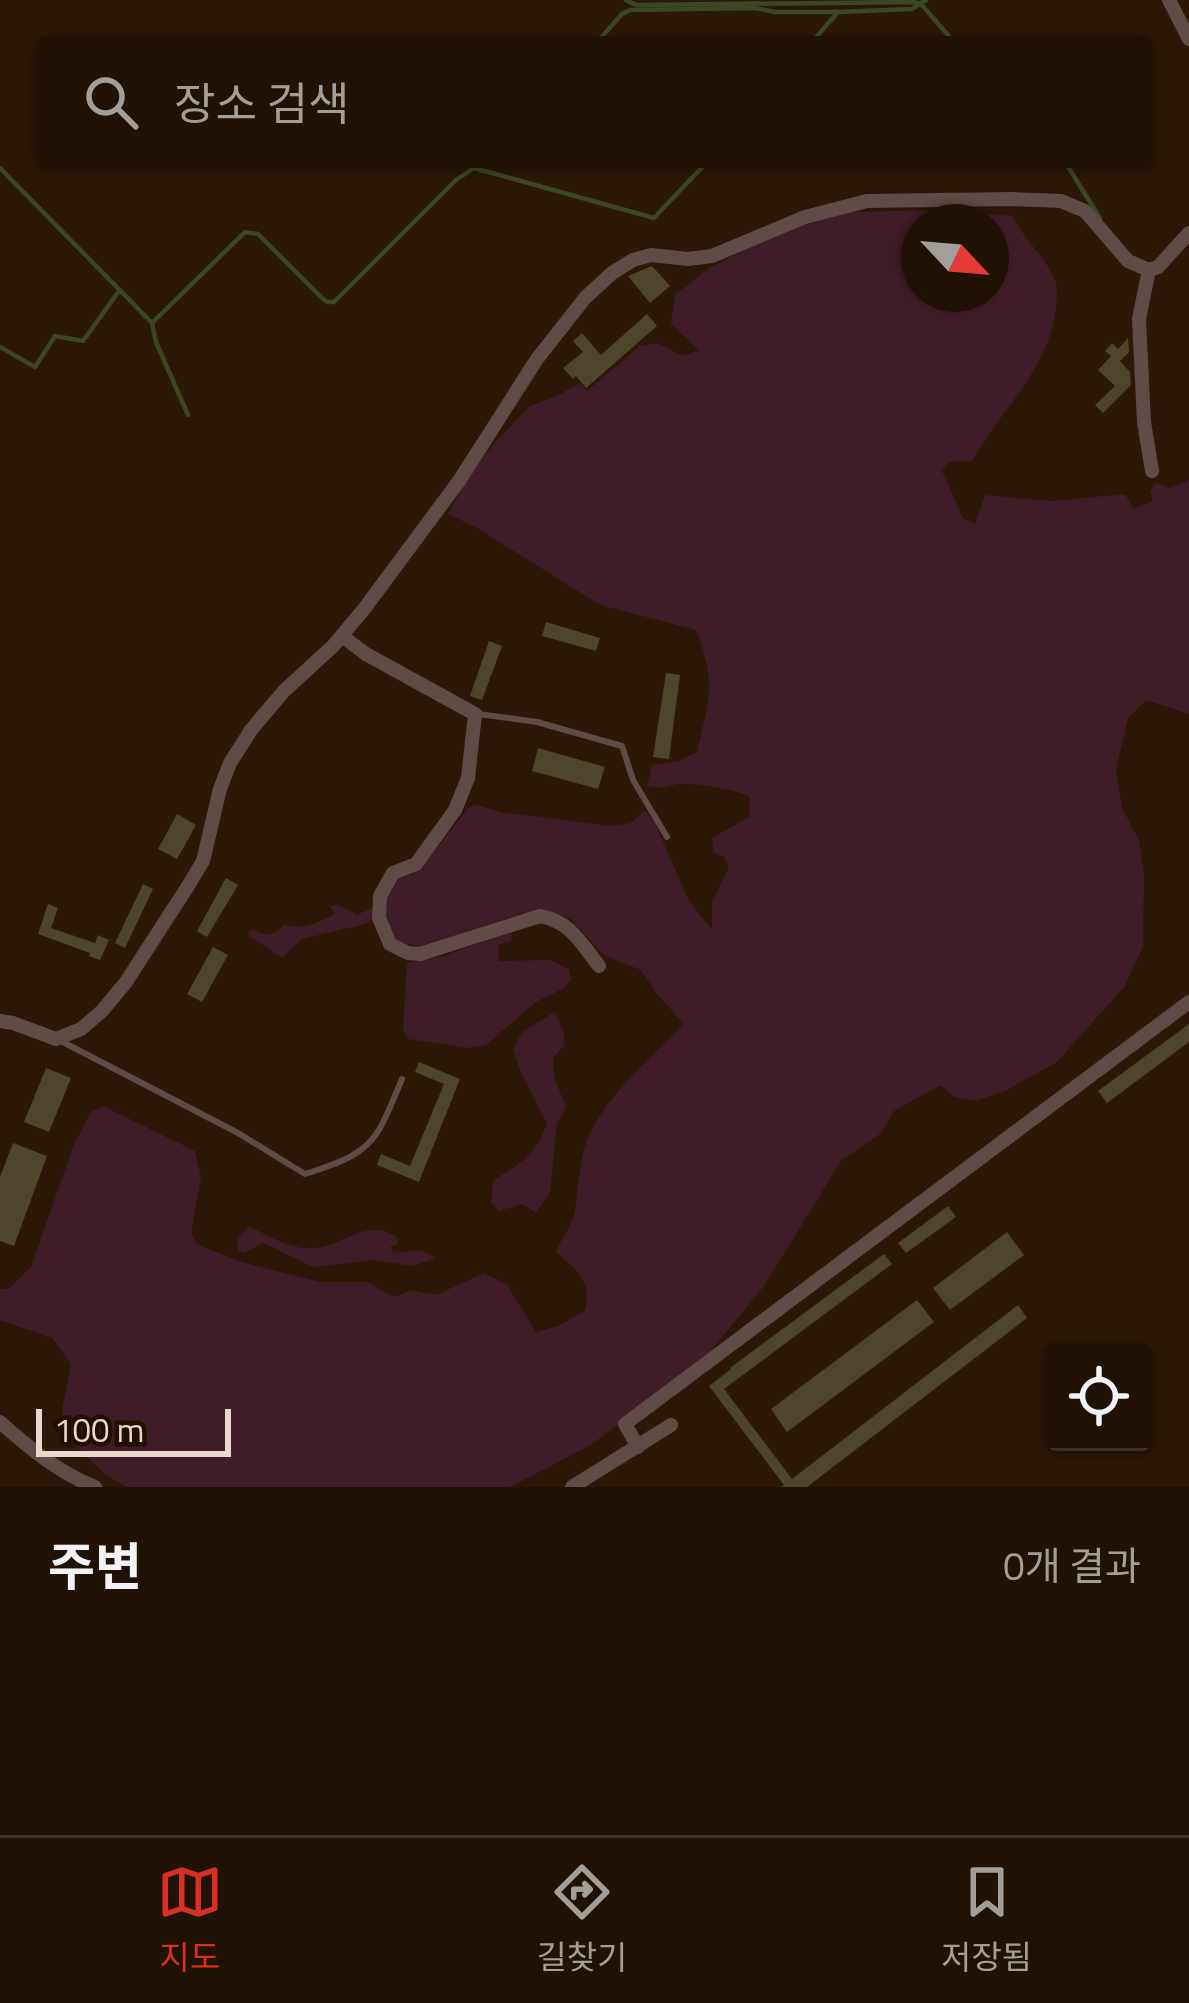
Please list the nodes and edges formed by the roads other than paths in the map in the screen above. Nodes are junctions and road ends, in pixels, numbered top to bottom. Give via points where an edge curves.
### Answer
1 (1169, 0) edge
2 (1189, 39) edge
3 (1189, 233) edge
4 (1149, 270) junction
5 (1152, 471) dead end
6 (341, 637) junction
7 (475, 714) junction
8 (667, 837) dead end
9 (598, 966) dead end
10 (1189, 1002) edge
11 (0, 1021) edge
12 (56, 1039) junction
13 (402, 1078) dead end
14 (0, 1421) edge
15 (670, 1425) dead end
16 (638, 1447) junction
17 (95, 1487) edge
18 (572, 1487) edge

1 - 2 street
3 - 4 street
4 - 5 street via 1139,319
4 - 6 street via 1128,261 1085,211 1012,199 867,201 712,256 633,260 585,298 537,359 459,481
6 - 7 street
6 - 12 street via 284,691 230,763 203,861 126,982 81,1029
7 - 8 lane via 622,746
7 - 9 street via 468,778 455,810 416,864 387,880 382,932 390,944 420,954 554,918
10 - 16 street via 626,1424
11 - 12 street
12 - 13 lane via 305,1174 367,1148
14 - 17 street via 42,1459
15 - 16 street
16 - 18 street

